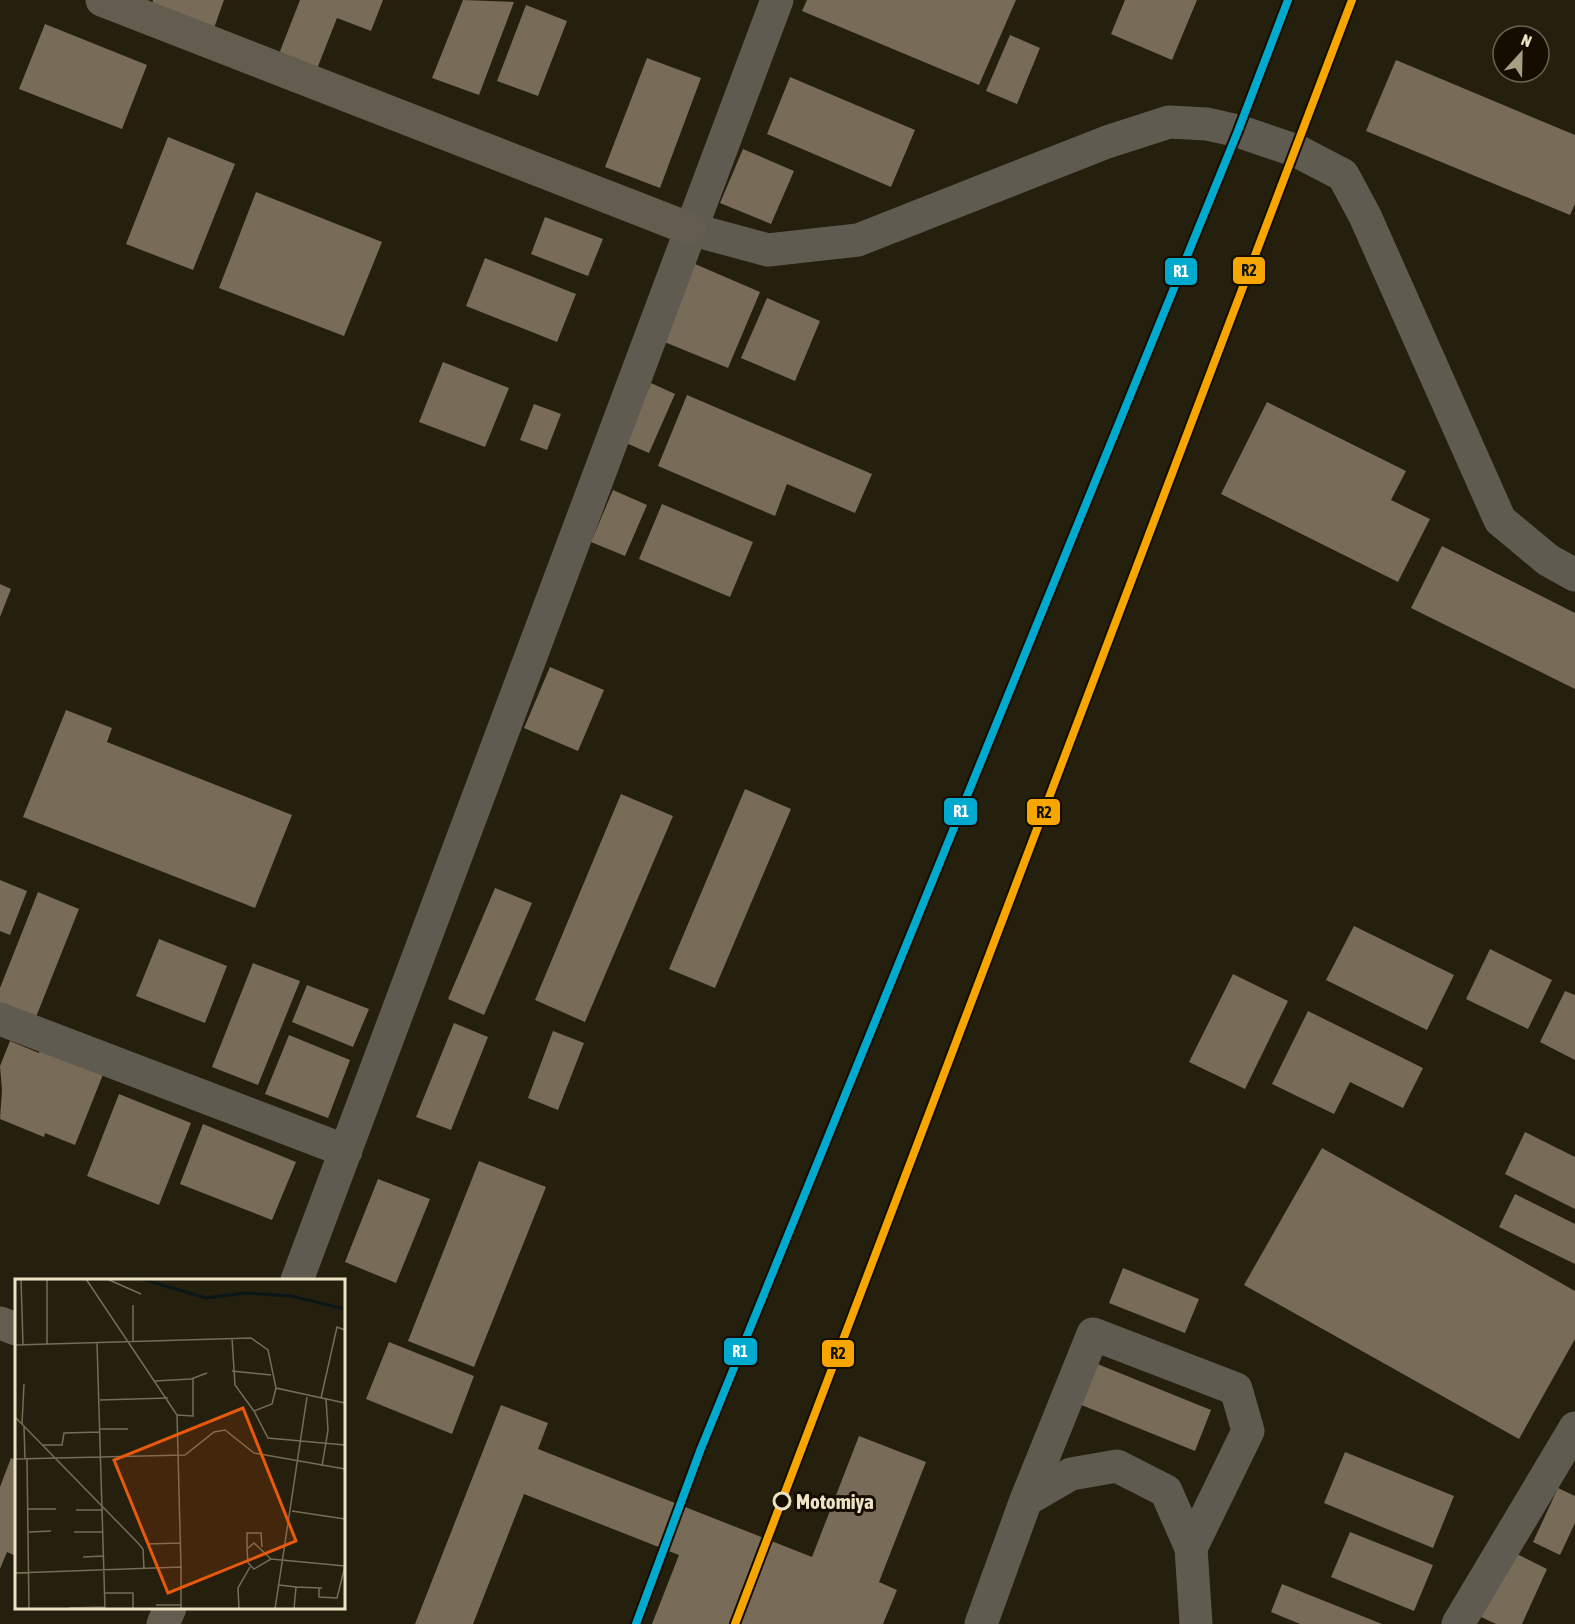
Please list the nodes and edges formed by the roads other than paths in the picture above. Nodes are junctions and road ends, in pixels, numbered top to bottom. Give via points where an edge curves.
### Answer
1 (102, 0) edge
2 (777, 0) edge
3 (690, 229) junction
4 (1575, 575) edge
5 (0, 1019) edge
6 (346, 1151) junction
7 (298, 1279) edge
8 (0, 1323) edge
9 (15, 1329) edge
10 (1575, 1428) edge
11 (1026, 1500) junction
12 (1191, 1548) junction
13 (170, 1609) edge
14 (163, 1624) edge
15 (981, 1624) edge
16 (1196, 1624) edge
17 (1458, 1624) edge

1 - 3 street
2 - 3 street
3 - 4 street via 768,250 858,240 1107,142 1169,122 1217,126 1297,151 1343,175 1365,216 1500,520 1548,560
3 - 6 street
5 - 6 street
6 - 7 street
8 - 9 street
10 - 17 street
11 - 12 street via 1071,1474 1117,1466 1166,1491
11 - 12 street via 1093,1334 1236,1389 1248,1431
11 - 15 street
12 - 16 street
13 - 14 street

